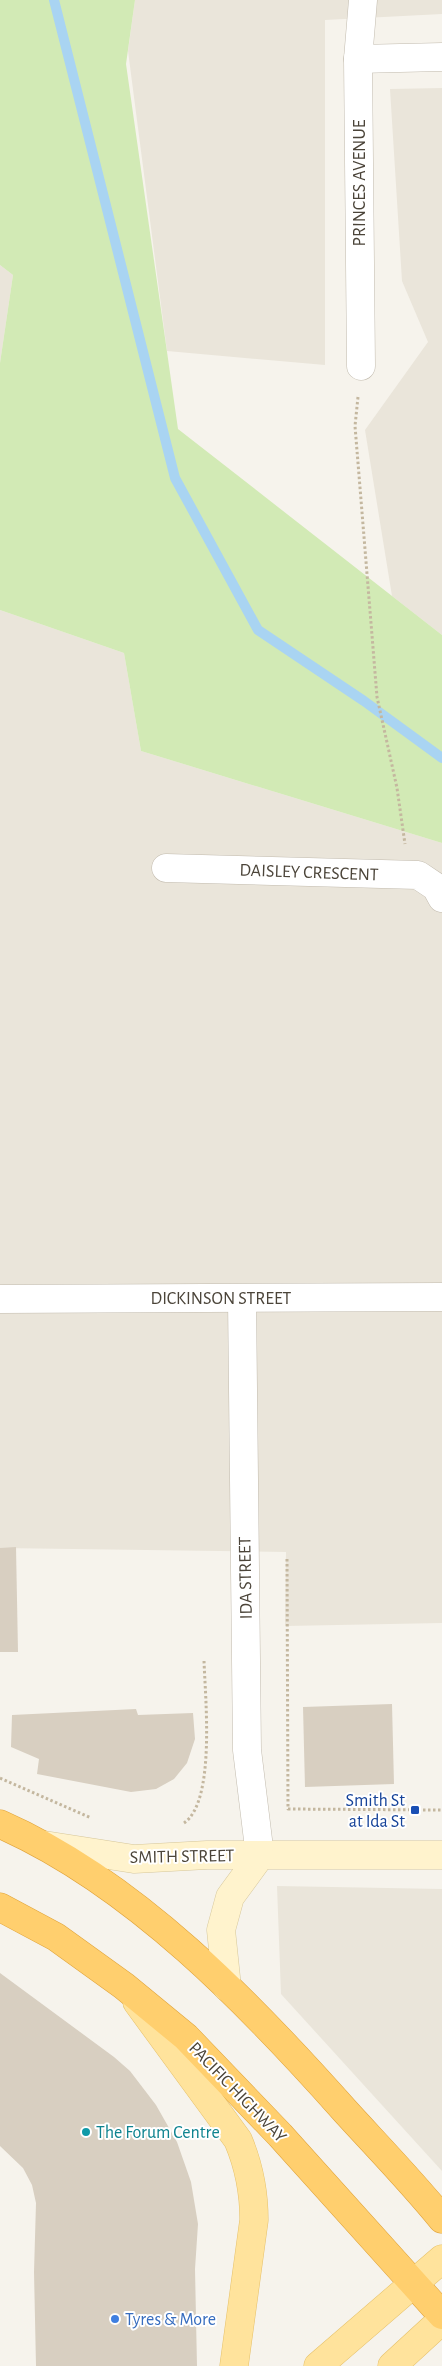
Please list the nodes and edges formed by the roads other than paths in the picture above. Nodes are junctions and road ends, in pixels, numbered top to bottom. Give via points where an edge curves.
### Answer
1 (363, 0) edge
2 (442, 57) edge
3 (358, 59) junction
4 (361, 366) road end
5 (166, 868) dead end
6 (442, 898) edge
7 (442, 1297) edge
8 (0, 1299) edge
9 (242, 1299) junction
10 (0, 1824) edge
11 (44, 1845) junction
12 (442, 1855) edge
13 (260, 1856) junction
14 (0, 1907) edge
15 (124, 1986) junction
16 (227, 1987) junction
17 (442, 2219) edge
18 (442, 2259) edge
19 (414, 2284) junction
20 (442, 2315) edge
21 (442, 2320) edge
22 (234, 2366) edge
23 (318, 2366) edge
24 (392, 2366) edge

1 - 3 street, PRINCES AVENUE
2 - 3 street
3 - 4 street, PRINCES AVENUE
5 - 6 street, DAISLEY CRESCENT via 418,875 436,887
7 - 9 street, DICKINSON STREET
8 - 9 street, DICKINSON STREET
9 - 13 street, IDA STREET via 247,1750
10 - 11 highway
11 - 13 street, SMITH STREET via 134,1859
11 - 16 highway via 140,1909
12 - 13 street, SMITH STREET
13 - 16 street, SMITH STREET via 230,1897 222,1930
14 - 15 highway, PACIFIC HIGHWAY via 56,1937
15 - 19 highway, PACIFIC HIGHWAY via 186,2037
15 - 22 main road via 238,2140 246,2159 254,2200 254,2220
16 - 17 highway via 276,2033
18 - 19 main road
19 - 20 highway, PACIFIC HIGHWAY
19 - 23 main road
21 - 24 main road

